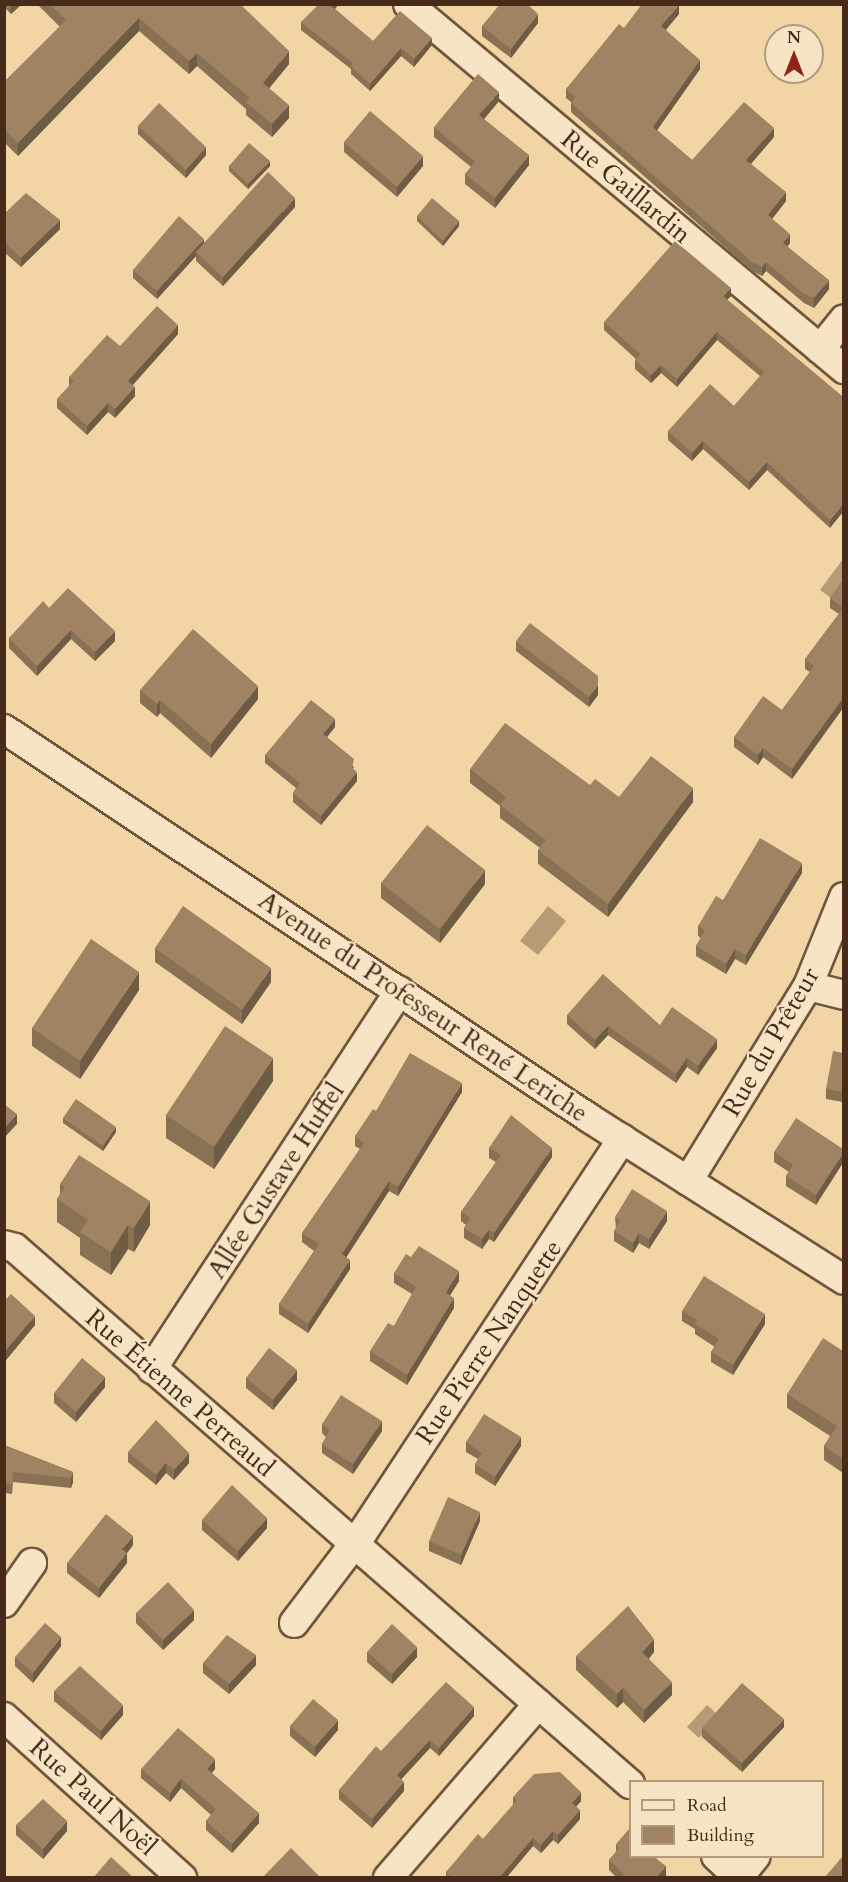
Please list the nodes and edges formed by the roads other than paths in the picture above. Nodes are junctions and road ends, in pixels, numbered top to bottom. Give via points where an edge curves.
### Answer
1 (408, 4) edge
2 (843, 319) edge
3 (820, 349) junction
4 (843, 369) edge
5 (4, 729) edge
6 (843, 897) edge
7 (808, 986) junction
8 (399, 992) junction
9 (843, 995) edge
10 (622, 1139) junction
11 (688, 1181) junction
12 (4, 1245) edge
13 (843, 1280) edge
14 (152, 1369) junction
15 (354, 1544) junction
16 (32, 1563) dead end
17 (4, 1603) edge
18 (294, 1623) dead end
19 (538, 1704) junction
20 (4, 1717) edge
21 (629, 1783) edge
22 (718, 1858) edge
23 (743, 1872) edge
24 (182, 1878) edge
25 (388, 1878) edge

1 - 3 street, Rue Gaillardin
2 - 3 street
3 - 4 street, Rue Gaillardin
5 - 8 street, Avenue du Professeur René Leriche
6 - 7 street, Rue du Prêteur
7 - 9 street
7 - 11 street, Rue du Prêteur
8 - 10 street, Avenue du Professeur René Leriche
8 - 14 street, Allée Gustave Huffel
10 - 11 street, Avenue du Professeur René Leriche
10 - 15 street, Rue Pierre Nanquette
11 - 13 street, Avenue du Professeur René Leriche
12 - 14 street, Rue Étienne Perreaud via 15,1248
14 - 15 street, Rue Étienne Perreaud
15 - 18 street
15 - 19 street, Rue Étienne Perreaud
16 - 17 street
19 - 21 street, Rue Étienne Perreaud
19 - 25 street
20 - 24 street, Rue Paul Noël
22 - 23 street

